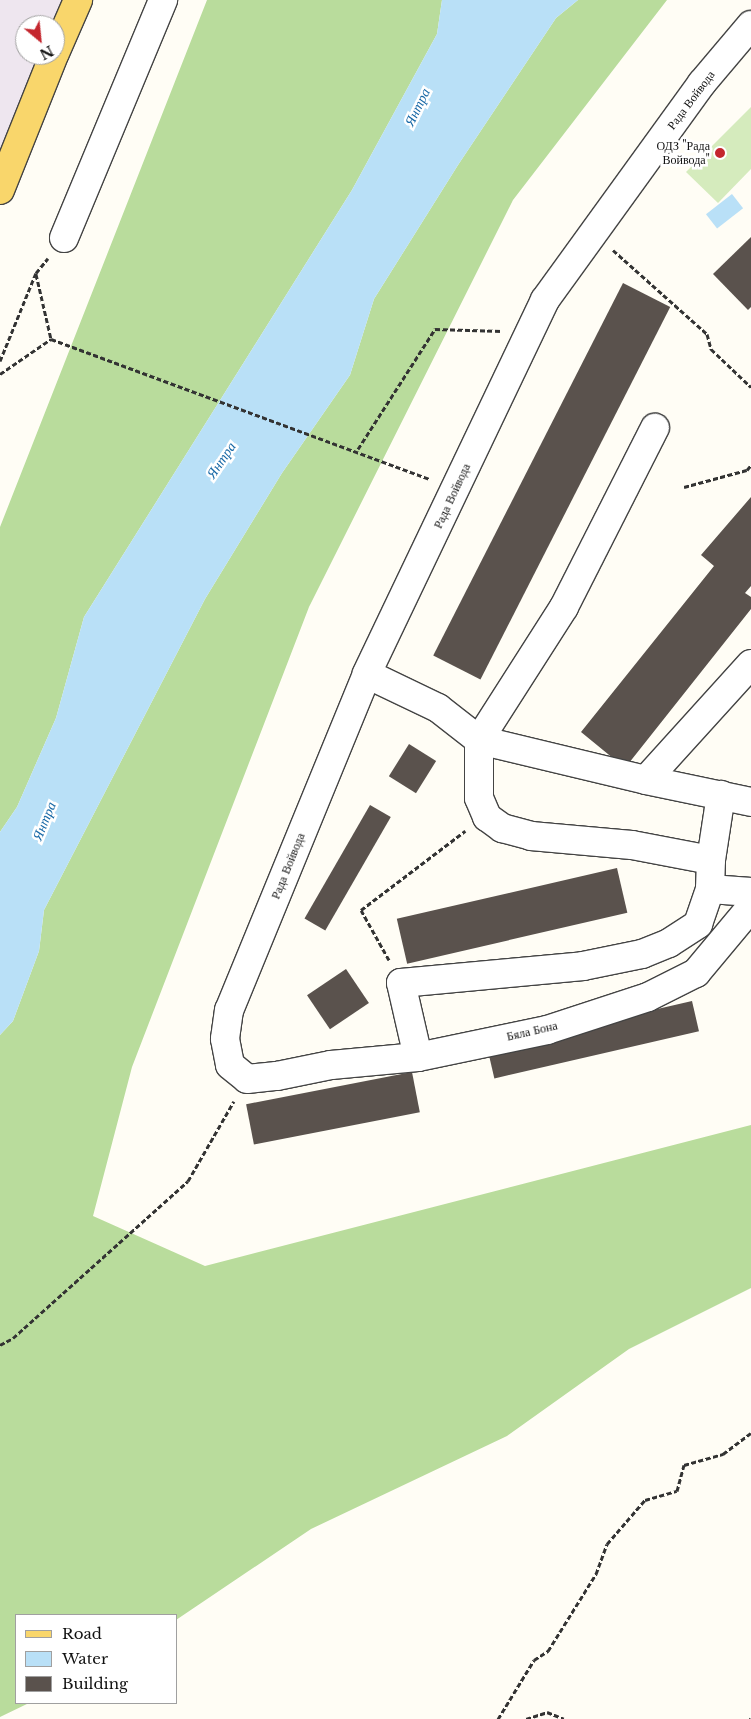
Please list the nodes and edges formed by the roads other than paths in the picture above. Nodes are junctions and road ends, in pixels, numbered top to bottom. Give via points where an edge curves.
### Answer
1 (78, 0) edge
2 (163, 0) edge
3 (751, 25) edge
4 (65, 31) edge
5 (51, 65) edge
6 (0, 190) edge
7 (64, 238) dead end
8 (655, 428) dead end
9 (751, 664) edge
10 (367, 674) junction
11 (479, 740) junction
12 (646, 780) junction
13 (721, 795) junction
14 (751, 802) edge
15 (711, 860) junction
16 (710, 889) junction
17 (751, 892) edge
18 (751, 907) edge
19 (418, 1057) junction
20 (247, 1079) joint

1 - 4 main road
2 - 7 street
3 - 10 street, Рада Войвода via 702,83 545,300
5 - 6 main road
8 - 11 street via 564,607
9 - 12 street
10 - 11 street via 438,708
10 - 20 street, Рада Войвода via 228,1010 226,1038 230,1065
11 - 12 street
11 - 15 street via 479,798 487,817 502,828 531,836 632,845
12 - 13 street
13 - 14 street
13 - 15 street
15 - 16 street
16 - 17 street
16 - 19 street via 698,924 669,943 642,954 583,966 401,983
18 - 19 street, Бяла Бона via 696,973 648,997 547,1030
19 - 20 street, Бяла Бона via 331,1065

